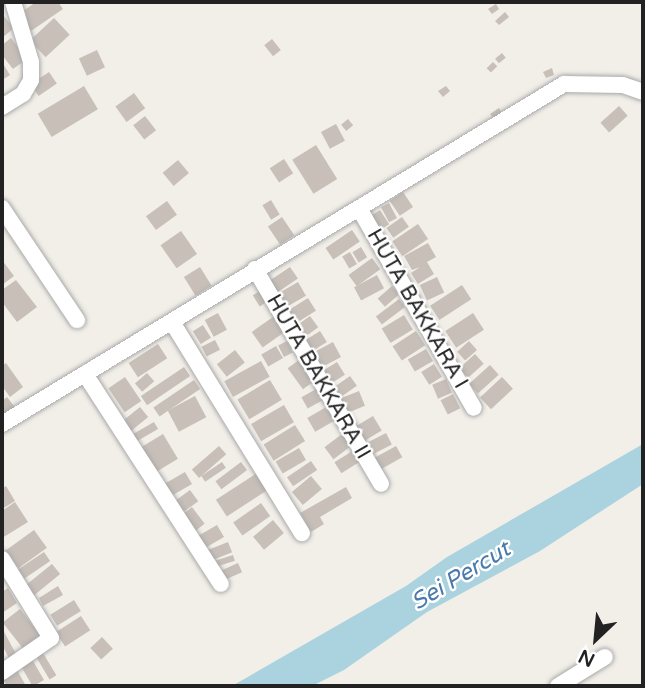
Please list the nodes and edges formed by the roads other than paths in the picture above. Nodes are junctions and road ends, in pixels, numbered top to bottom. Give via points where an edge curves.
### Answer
1 (13, 2) edge
2 (643, 92) edge
3 (2, 107) edge
4 (2, 208) edge
5 (360, 209) junction
6 (255, 269) junction
7 (77, 320) dead end
8 (172, 322) junction
9 (85, 374) junction
10 (474, 408) dead end
11 (2, 424) edge
12 (381, 484) dead end
13 (302, 533) dead end
14 (2, 559) edge
15 (221, 584) dead end
16 (605, 657) dead end
17 (2, 672) edge
18 (558, 686) edge

1 - 3 street via 31,62 31,80 23,94
2 - 5 street via 623,85 565,84
4 - 7 street
5 - 6 street
5 - 10 street, HUTA BAKKARA I
6 - 8 street
6 - 12 street, HUTA BAKKARA II
8 - 9 street
8 - 13 street
9 - 11 street
9 - 15 street
14 - 17 street via 51,638
16 - 18 street

